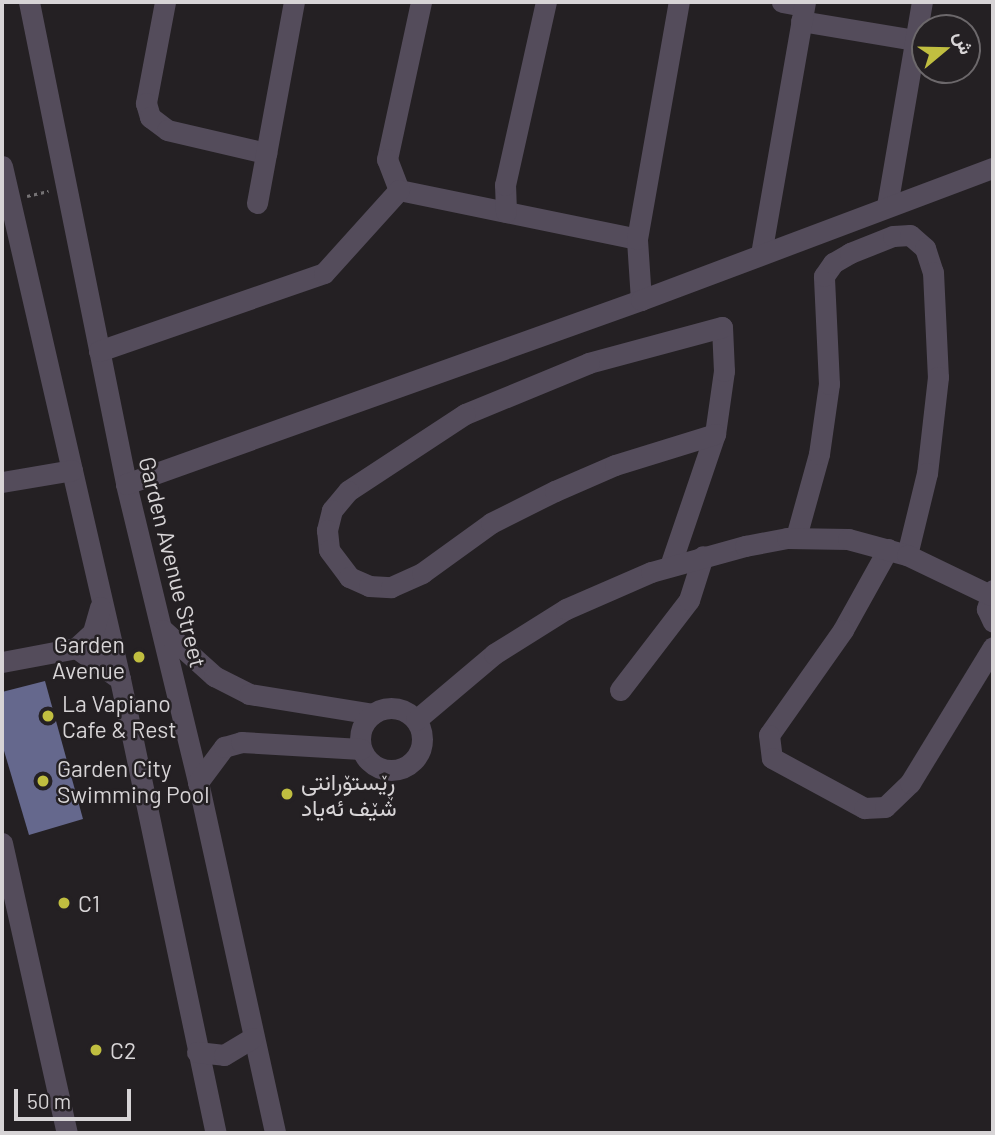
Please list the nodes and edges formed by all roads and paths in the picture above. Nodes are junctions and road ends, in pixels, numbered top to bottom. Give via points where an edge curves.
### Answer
1 (29, 2) edge
2 (165, 2) edge
3 (294, 2) edge
4 (421, 2) edge
5 (546, 2) edge
6 (678, 2) edge
7 (782, 2) edge
8 (804, 10) edge
9 (911, 39) edge
10 (911, 64) edge
11 (266, 153) junction
12 (2, 166) edge
13 (993, 168) edge
14 (65, 187) junction
15 (399, 190) junction
16 (8, 200) junction
17 (257, 203) dead end
18 (887, 206) junction
19 (506, 212) junction
20 (636, 239) junction
21 (761, 254) junction
22 (641, 300) junction
23 (99, 351) junction
24 (715, 434) junction
25 (72, 470) junction
26 (2, 482) edge
27 (126, 484) junction
28 (796, 537) junction
29 (898, 552) junction
30 (703, 556) junction
31 (670, 566) junction
32 (991, 593) edge
33 (101, 605) junction
34 (993, 622) edge
35 (162, 629) junction
36 (993, 647) edge
37 (76, 648) junction
38 (2, 662) edge
39 (120, 679) junction
40 (620, 690) dead end
41 (372, 714) junction
42 (416, 720) junction
43 (361, 749) junction
44 (198, 782) junction
45 (2, 843) edge
46 (252, 1038) junction
47 (197, 1052) junction
48 (67, 1133) edge
49 (216, 1133) edge
50 (275, 1133) edge

1 - 14 street, Garden Avenue Street
2 - 11 street via 146,103 150,117 167,130
3 - 11 street
4 - 15 street via 387,159
5 - 19 street via 505,185
6 - 20 street
7 - 8 street
8 - 9 street
8 - 21 street
10 - 18 street
11 - 17 street
12 - 16 street
13 - 18 street
14 - 16 path
14 - 23 street, Garden Avenue Street
15 - 19 street
15 - 23 street via 324,273
16 - 25 street
18 - 21 street
19 - 20 street
20 - 22 street
21 - 22 street
22 - 27 street
23 - 27 street, Garden Avenue Street
24 - 24 street via 615,465 555,491 491,523 402,584 359,583 341,569 329,551 328,520 348,491 465,414 589,363 722,327 723,380
24 - 31 street
25 - 26 street
25 - 33 street
27 - 35 street, Garden Avenue Street
28 - 29 street via 848,539
28 - 29 street via 819,454 830,384 824,275 833,262 850,253 893,236 910,235 925,248 933,272 938,377 929,461
28 - 30 street
29 - 32 street
29 - 36 street via 769,734 772,758 864,808 885,807 910,783
30 - 31 street
30 - 40 street via 689,600
31 - 42 street via 614,586 525,632
32 - 34 street via 987,609
33 - 37 street via 93,632
33 - 39 street
35 - 41 street via 214,676 249,694
35 - 44 street, Garden Avenue Street
37 - 38 street
37 - 39 street
39 - 47 street
41 - 42 street via 400,709
41 - 43 street via 361,730
42 - 43 street via 420,750 406,766 396,770 375,766
43 - 44 street via 241,742 224,747
44 - 46 street, Garden Avenue Street
45 - 48 street
46 - 47 street via 224,1055
46 - 50 street, Garden Avenue Street
47 - 49 street

